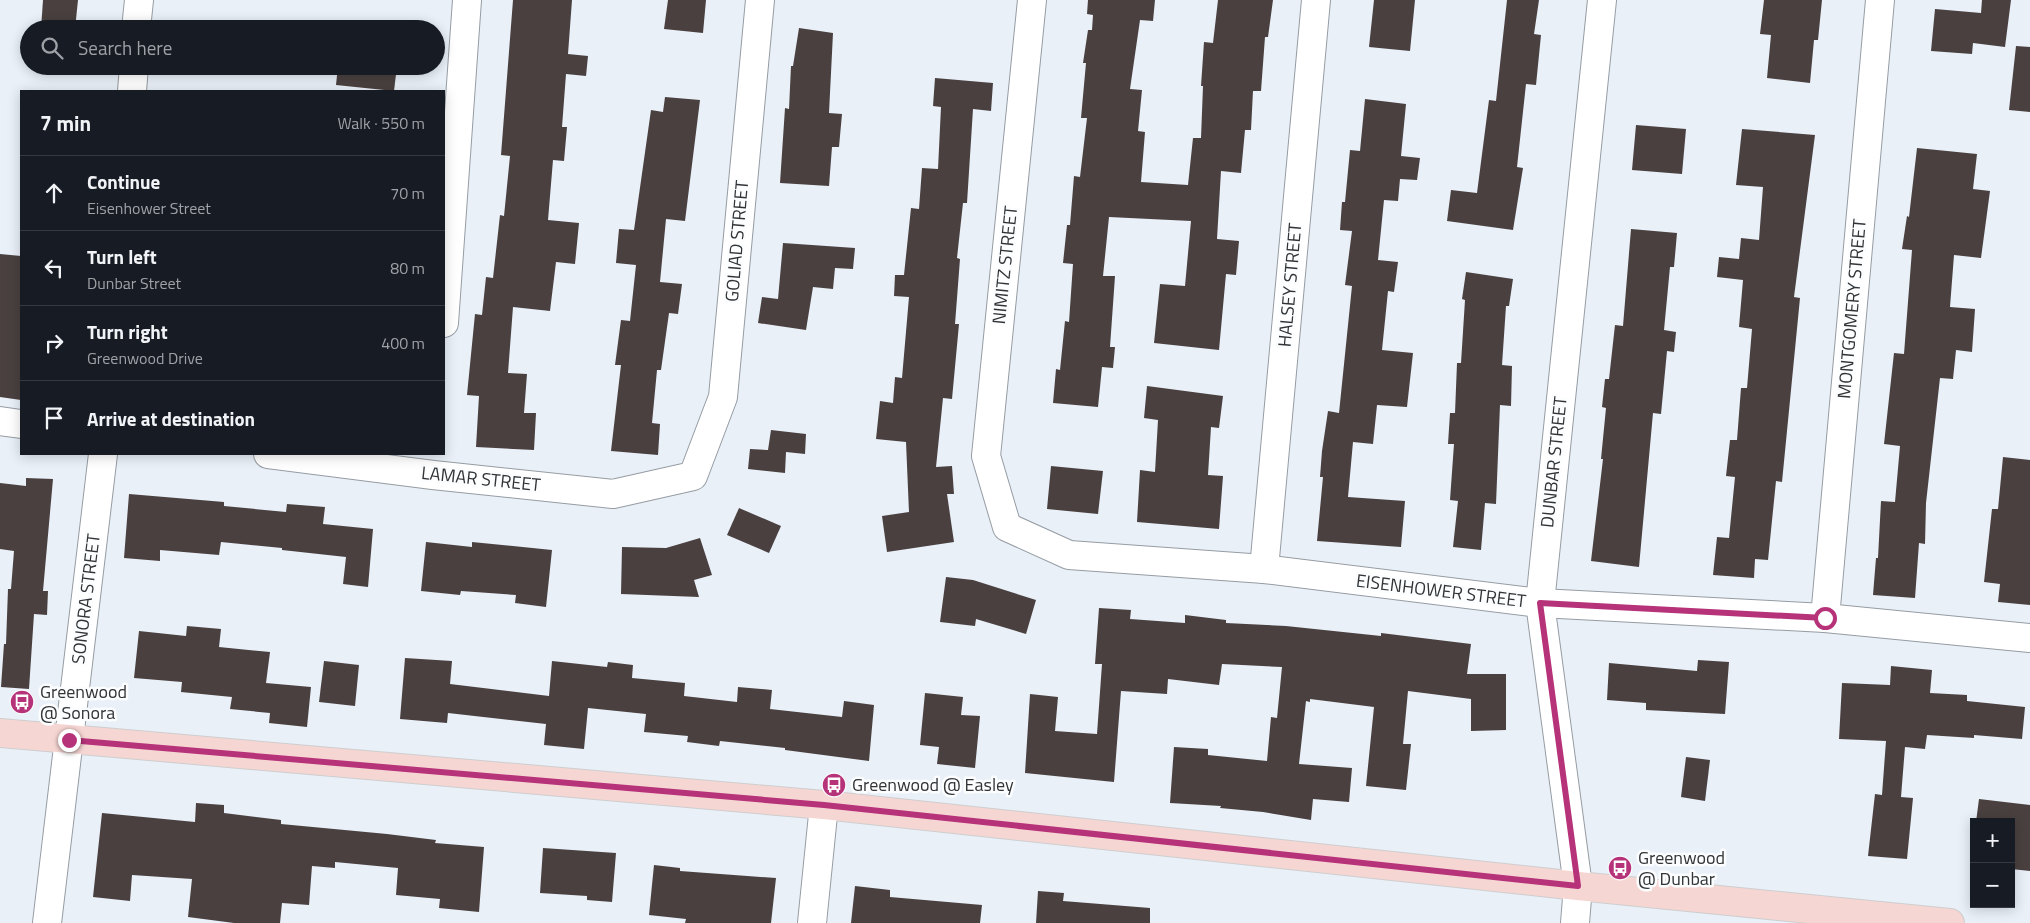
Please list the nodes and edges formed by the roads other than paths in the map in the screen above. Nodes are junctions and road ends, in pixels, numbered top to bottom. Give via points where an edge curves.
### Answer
1 (139, 0) edge
2 (467, 0) edge
3 (760, 0) edge
4 (1032, 0) edge
5 (1316, 0) edge
6 (1602, 0) edge
7 (1880, 0) edge
8 (137, 20) edge
9 (133, 75) edge
10 (132, 90) edge
11 (445, 309) edge
12 (0, 422) edge
13 (20, 424) edge
14 (103, 455) edge
15 (284, 455) edge
16 (433, 464) edge
17 (693, 476) joint
18 (1007, 527) joint
19 (1264, 569) junction
20 (1540, 603) junction
21 (1825, 618) junction
22 (2030, 638) edge
23 (0, 733) edge
24 (69, 740) junction
25 (824, 805) junction
26 (1578, 886) junction
27 (47, 923) edge
28 (812, 923) edge
29 (1575, 923) edge
30 (1950, 923) edge

1 - 8 street
2 - 11 street
3 - 17 street, GOLIAD STREET via 723,397
4 - 18 street, NIMITZ STREET via 986,456
5 - 19 street, HALSEY STREET
6 - 20 street, DUNBAR STREET
7 - 21 street, MONTGOMERY STREET
9 - 10 street
12 - 13 street
14 - 24 street, SONORA STREET
15 - 16 street, LAMAR STREET
16 - 17 street, LAMAR STREET via 613,494
18 - 19 street, EISENHOWER STREET via 1069,555
19 - 20 street, EISENHOWER STREET
20 - 21 street, EISENHOWER STREET
20 - 26 street, DUNBAR STREET
21 - 22 street, EISENHOWER STREET
23 - 24 main road
24 - 25 main road
24 - 27 street, SONORA STREET
25 - 26 main road
25 - 28 street
26 - 29 street, DUNBAR STREET
26 - 30 main road

